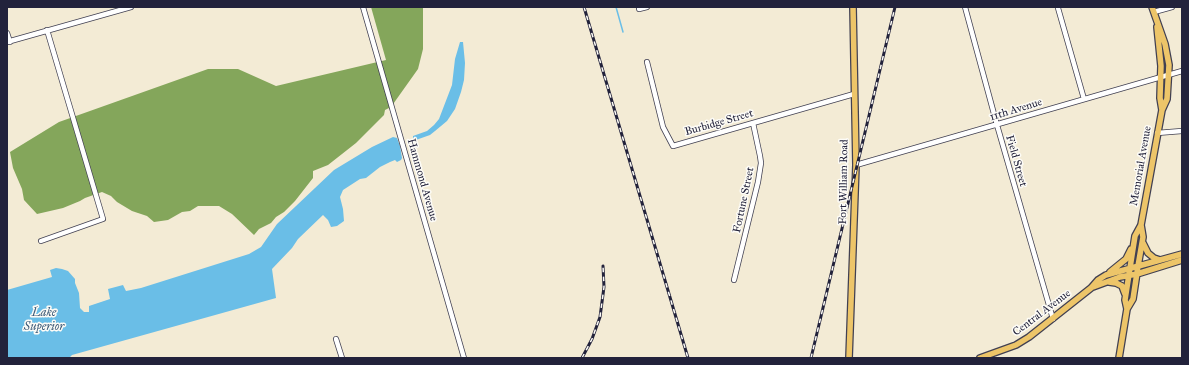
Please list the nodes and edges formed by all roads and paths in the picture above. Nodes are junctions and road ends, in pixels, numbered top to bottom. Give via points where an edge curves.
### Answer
1 (131, 7) edge
2 (363, 7) edge
3 (647, 7) edge
4 (853, 7) edge
5 (965, 7) edge
6 (1172, 7) edge
7 (1058, 8) dead end
8 (638, 9) dead end
9 (1153, 10) edge
10 (1157, 25) junction
11 (47, 30) junction
12 (7, 32) edge
13 (8, 42) edge
14 (647, 62) dead end
15 (1182, 71) edge
16 (1168, 75) junction
17 (1161, 77) junction
18 (854, 94) junction
19 (1084, 99) junction
20 (1162, 110) junction
21 (753, 123) junction
22 (997, 125) junction
23 (1182, 131) edge
24 (1157, 133) junction
25 (856, 165) junction
26 (1141, 225) junction
27 (41, 240) dead end
28 (1134, 242) junction
29 (1142, 242) junction
30 (1182, 254) edge
31 (1160, 260) junction
32 (1182, 260) edge
33 (1138, 266) junction
34 (1130, 268) junction
35 (1137, 274) junction
36 (1128, 276) junction
37 (1106, 278) junction
38 (734, 280) dead end
39 (1126, 294) junction
40 (1127, 310) junction
41 (1053, 319) junction
42 (336, 339) dead end
43 (342, 358) edge
44 (464, 358) edge
45 (850, 358) edge
46 (980, 358) edge
47 (1119, 358) edge

1 - 11 street
2 - 44 street, Hammond Avenue
3 - 8 street
4 - 18 main road, Fort William Road
5 - 22 street, Field Street
6 - 9 street
7 - 19 street
9 - 10 main road, Memorial Avenue
10 - 16 main road, Memorial Avenue via 1165,44
10 - 17 main road, Memorial Avenue
11 - 13 street
11 - 27 street via 103,219
12 - 13 street
14 - 21 street, Burbidge Street via 663,127 673,146
15 - 16 street, 11th Avenue
16 - 17 street, 11th Avenue
16 - 20 main road, Memorial Avenue via 1166,99
17 - 19 street, 11th Avenue
17 - 20 main road, Memorial Avenue
18 - 21 street, Burbidge Street
18 - 25 main road, Fort William Road
19 - 22 street, 11th Avenue
20 - 24 main road, Memorial Avenue
21 - 38 street, Fortune Street via 761,163
22 - 25 street, 11th Avenue
22 - 41 street, Field Street
23 - 24 street
24 - 26 main road, Memorial Avenue
25 - 45 main road, Fort William Road
26 - 28 main road, Memorial Avenue
26 - 29 main road, Memorial Avenue
28 - 34 main road, Memorial Avenue
28 - 37 main road via 1126,259
29 - 31 main road via 1148,254
29 - 33 main road, Memorial Avenue
30 - 31 main road, Central Avenue
31 - 33 main road, Central Avenue
32 - 35 main road, Central Avenue
33 - 34 main road, Central Avenue
33 - 35 main road, Memorial Avenue
34 - 36 main road, Memorial Avenue
34 - 37 main road, Central Avenue
35 - 36 main road, Central Avenue
35 - 40 main road, Memorial Avenue via 1133,299
36 - 37 main road, Central Avenue
36 - 39 main road, Memorial Avenue
37 - 39 main road via 1122,286
37 - 41 main road, Central Avenue
39 - 40 main road, Memorial Avenue
40 - 47 main road, Memorial Avenue
41 - 46 main road, Central Avenue via 1022,342
42 - 43 street

